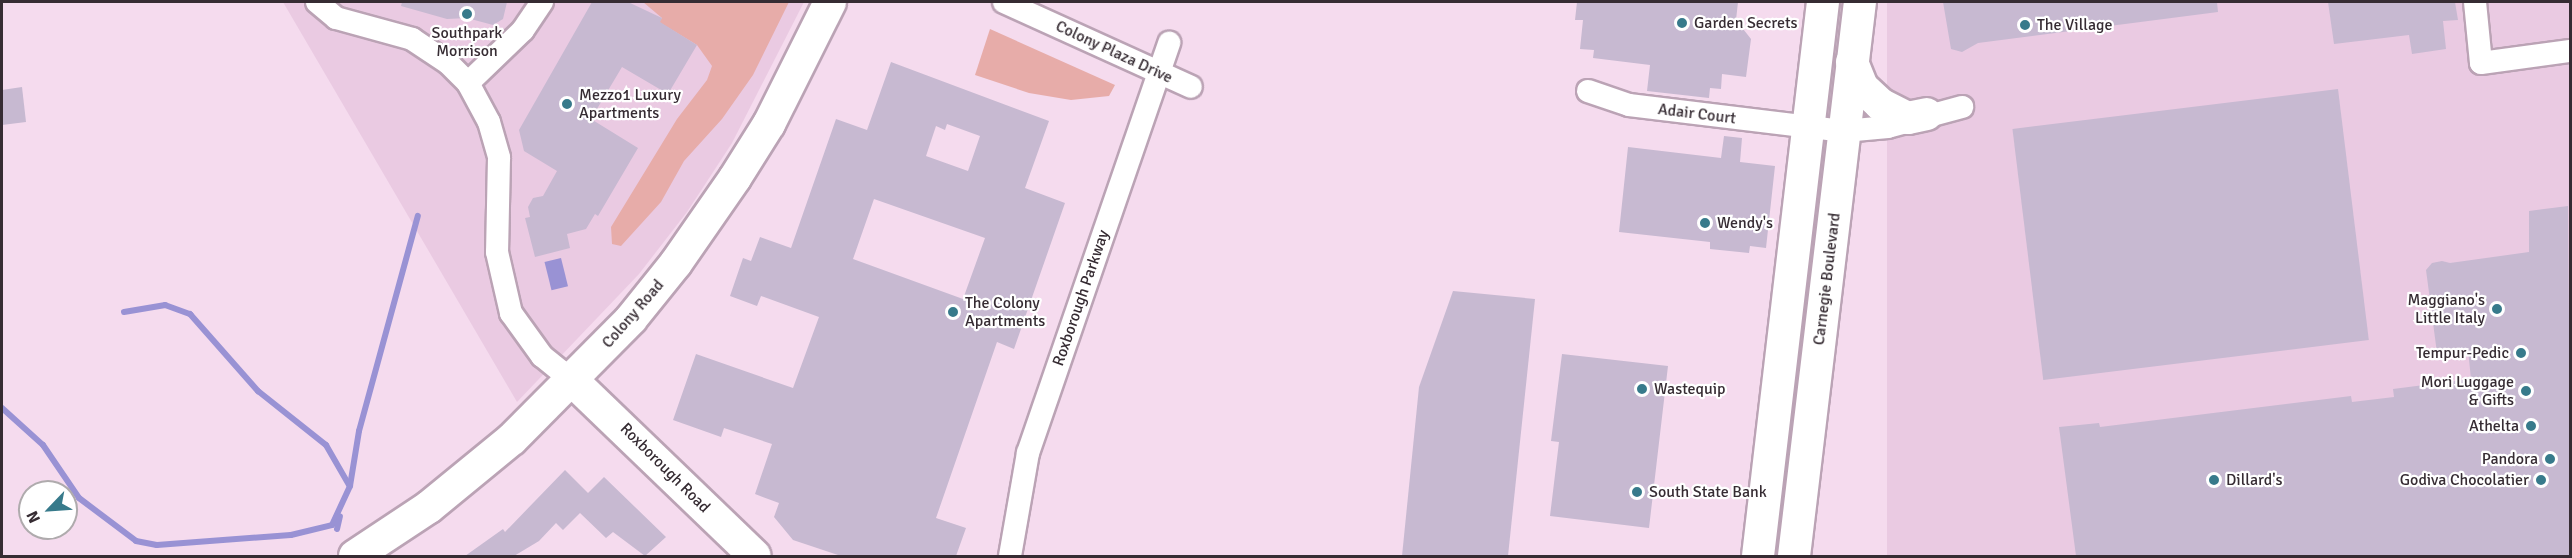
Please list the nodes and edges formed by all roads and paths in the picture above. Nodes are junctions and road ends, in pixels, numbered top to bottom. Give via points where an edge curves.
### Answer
1 (317, 2) edge
2 (542, 2) edge
3 (830, 2) edge
4 (1004, 2) edge
5 (1823, 2) edge
6 (1860, 2) edge
7 (2475, 2) edge
8 (1168, 43) dead end
9 (2571, 51) edge
10 (1852, 62) junction
11 (1158, 73) junction
12 (468, 83) junction
13 (1191, 87) dead end
14 (1588, 91) dead end
15 (1962, 107) dead end
16 (1927, 114) junction
17 (1809, 127) junction
18 (1844, 130) junction
19 (573, 381) junction
20 (370, 553) edge
21 (755, 556) edge
22 (1010, 556) edge
23 (1758, 556) edge
24 (1794, 556) edge

1 - 12 street via 336,18 412,39 448,63
2 - 12 street via 523,30
3 - 19 street, Colony Road via 769,124 718,204 654,291
4 - 11 street, Colony Plaza Drive
5 - 17 street
6 - 10 street, Carnegie Boulevard
7 - 9 street via 2481,63
8 - 11 street, Roxborough Parkway
10 - 16 street via 1862,87 1880,104 1908,118
10 - 18 street, Carnegie Boulevard
11 - 13 street, Colony Plaza Drive
11 - 22 street, Roxborough Parkway via 1028,453
12 - 19 street via 489,122 499,158 496,243 511,313 542,356
14 - 17 street, Adair Court via 1629,105
15 - 16 street, Adair Court
16 - 18 street, Adair Court via 1888,127
17 - 18 street, Adair Court
17 - 23 street
18 - 24 street, Carnegie Boulevard
19 - 20 street, Colony Road via 467,477
19 - 21 street, Roxborough Road

